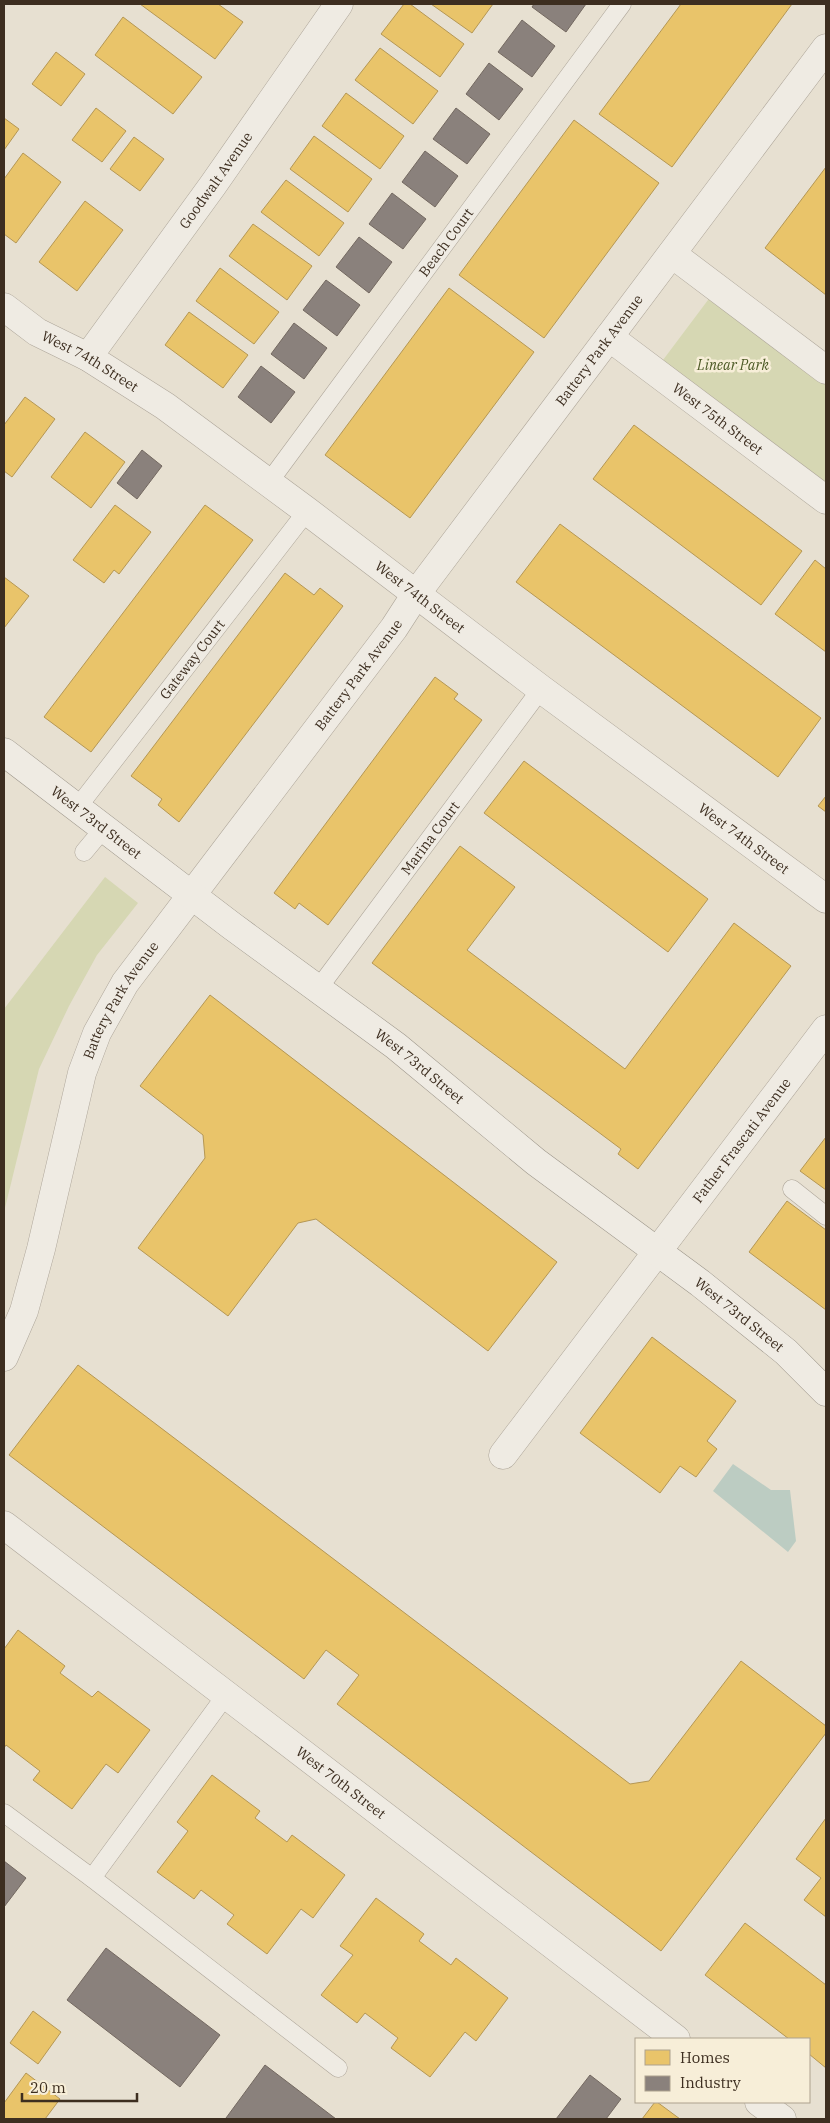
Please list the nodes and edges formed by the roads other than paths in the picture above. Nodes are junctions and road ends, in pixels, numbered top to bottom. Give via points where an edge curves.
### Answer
1 (340, 4) edge
2 (622, 4) edge
3 (826, 48) edge
4 (672, 254) junction
5 (4, 307) edge
6 (609, 338) junction
7 (88, 356) junction
8 (826, 370) edge
9 (269, 482) junction
10 (826, 500) edge
11 (307, 511) junction
12 (416, 594) junction
13 (541, 689) junction
14 (4, 752) edge
15 (77, 808) junction
16 (104, 828) junction
17 (84, 852) dead end
18 (191, 894) junction
19 (826, 899) edge
20 (318, 989) junction
21 (826, 1028) edge
22 (792, 1189) dead end
23 (826, 1216) edge
24 (657, 1251) junction
25 (4, 1357) edge
26 (826, 1392) edge
27 (503, 1455) dead end
28 (4, 1526) edge
29 (226, 1695) junction
30 (4, 1814) edge
31 (92, 1878) junction
32 (675, 2038) edge
33 (338, 2068) dead end
34 (760, 2103) edge
35 (782, 2119) edge

1 - 7 street, Goodwalt Avenue
2 - 9 lane, Beach Court
3 - 4 street, Battery Park Avenue
4 - 6 street, Battery Park Avenue
4 - 8 street
5 - 7 street, West 74th Street via 37,332
6 - 10 street, West 75th Street
6 - 12 street, Battery Park Avenue
7 - 9 street, West 74th Street via 165,406
9 - 11 street, West 74th Street
11 - 12 street, West 74th Street
11 - 15 lane, Gateway Court
12 - 13 street, West 74th Street
12 - 18 street, Battery Park Avenue via 394,628
13 - 19 street, West 74th Street
13 - 20 lane, Marina Court
14 - 15 street, West 73rd Street
15 - 16 street, West 73rd Street
16 - 17 lane
16 - 18 street, West 73rd Street
18 - 20 street, West 73rd Street
18 - 25 street, Battery Park Avenue via 125,983 97,1033 82,1073 24,1311
20 - 24 street, West 73rd Street via 396,1046 536,1162
21 - 24 street, Father Frascati Avenue
22 - 23 lane
24 - 26 street, West 73rd Street via 786,1352
24 - 27 street, Father Frascati Avenue
28 - 29 street, West 70th Street
29 - 31 lane
29 - 32 street, West 70th Street
30 - 31 lane
31 - 33 lane
34 - 35 street

